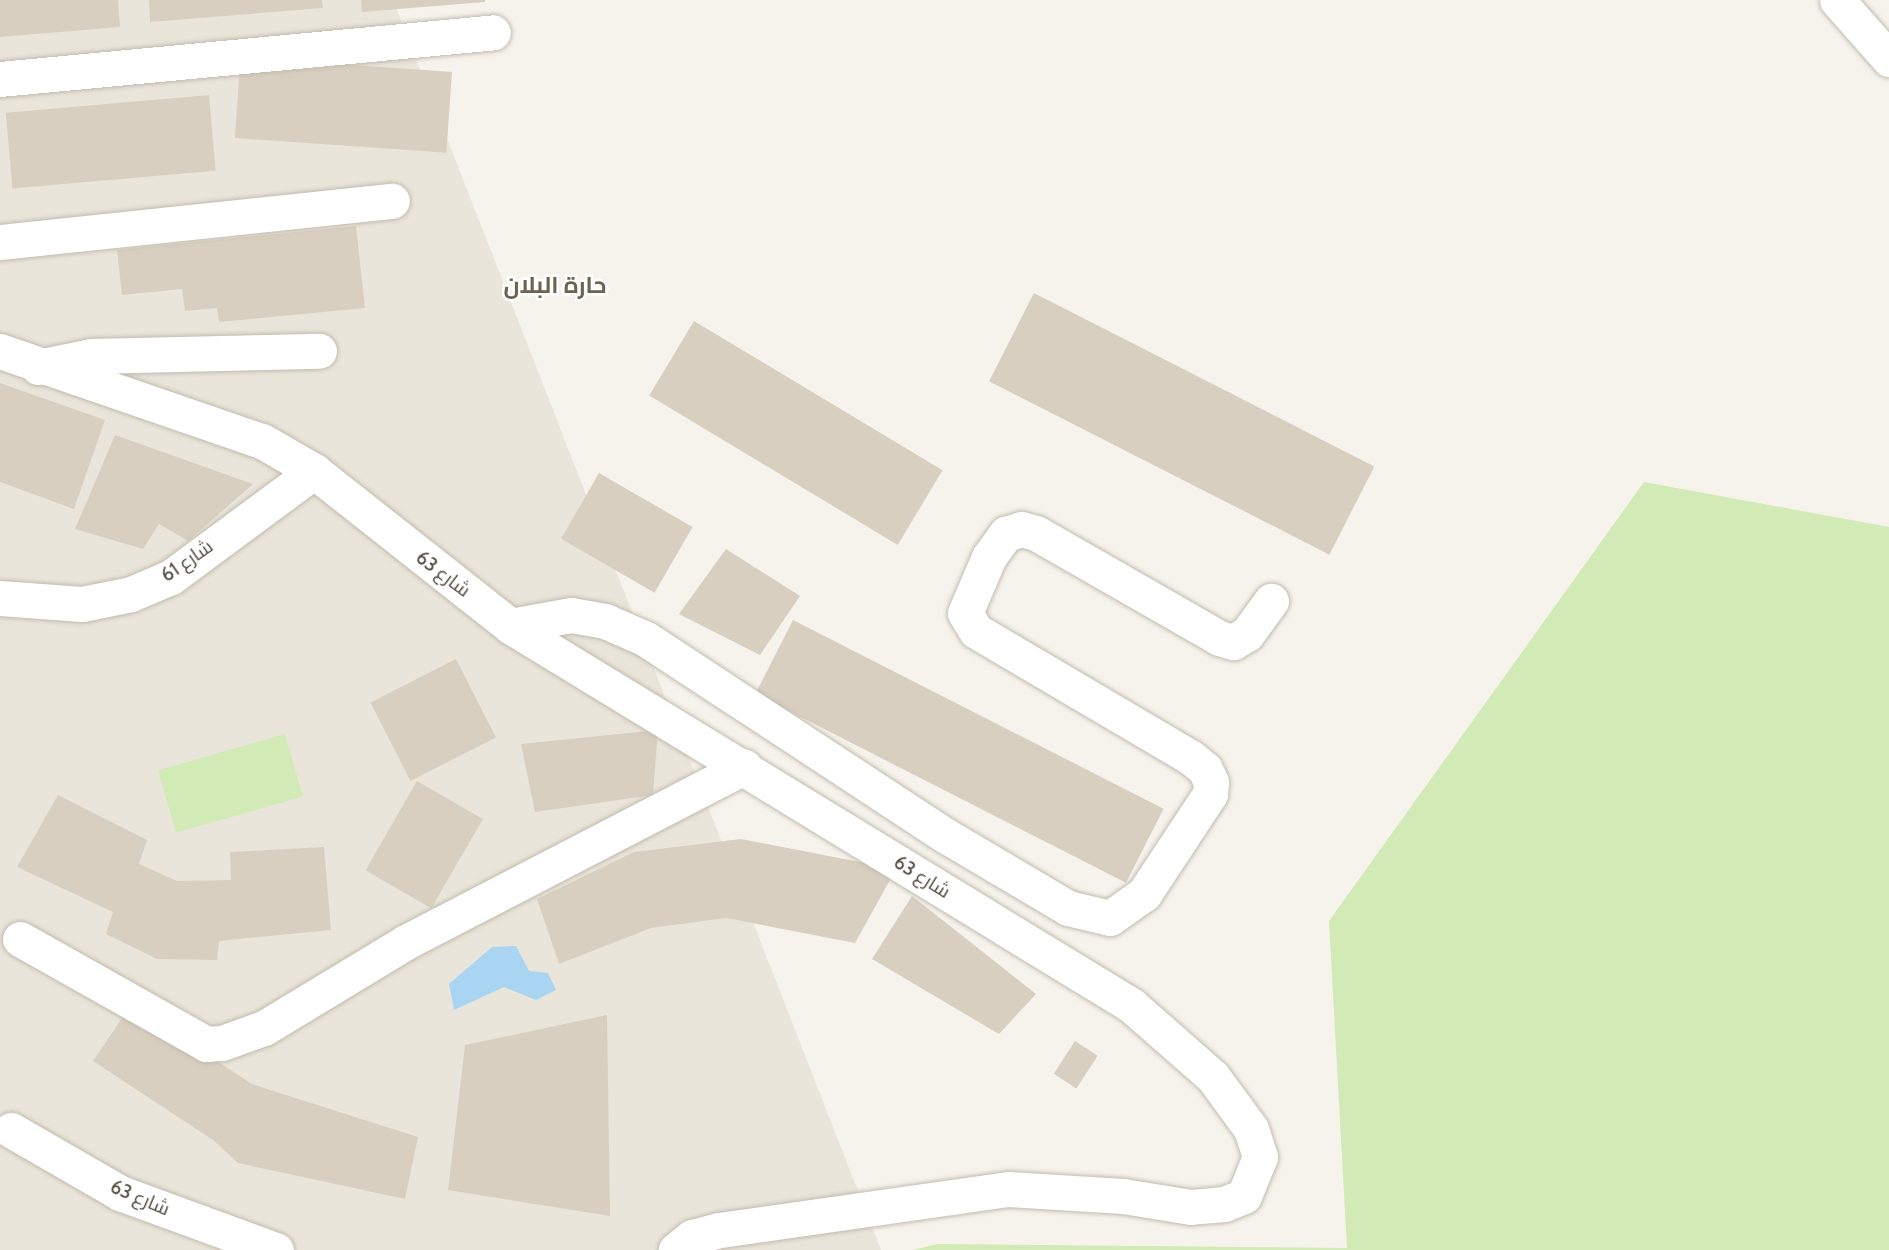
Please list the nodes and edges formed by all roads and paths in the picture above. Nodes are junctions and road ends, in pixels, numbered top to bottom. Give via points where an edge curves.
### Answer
1 (1837, 0) edge
2 (493, 32) dead end
3 (1889, 59) edge
4 (0, 79) edge
5 (392, 201) dead end
6 (0, 242) edge
7 (0, 351) edge
8 (319, 351) dead end
9 (38, 367) junction
10 (314, 471) junction
11 (0, 598) edge
12 (1271, 601) dead end
13 (510, 626) junction
14 (744, 767) junction
15 (20, 939) dead end
16 (11, 1130) dead end
17 (276, 1250) edge
18 (676, 1250) edge

1 - 3 street
2 - 4 street
5 - 6 street
7 - 9 street, شارع 63
8 - 9 street via 91,356
9 - 10 street, شارع 63 via 262,441
10 - 11 street, شارع 61 via 171,577 131,594 82,604
10 - 13 street, شارع 63
12 - 13 street via 1247,634 1233,642 1036,533 1021,529 1006,534 989,557 965,613 976,631 1190,757 1205,769 1211,782 1210,794 1144,894 1110,918 1068,908 960,844 646,639 605,621 571,615
13 - 14 street, شارع 63
14 - 15 street via 406,942 264,1028 222,1043 205,1044
14 - 18 street, شارع 63 via 1131,1005 1213,1077 1251,1129 1260,1157 1244,1196 1224,1204 1191,1207 1123,1196 1007,1189 719,1230 692,1237
16 - 17 street, شارع 63 via 120,1193

